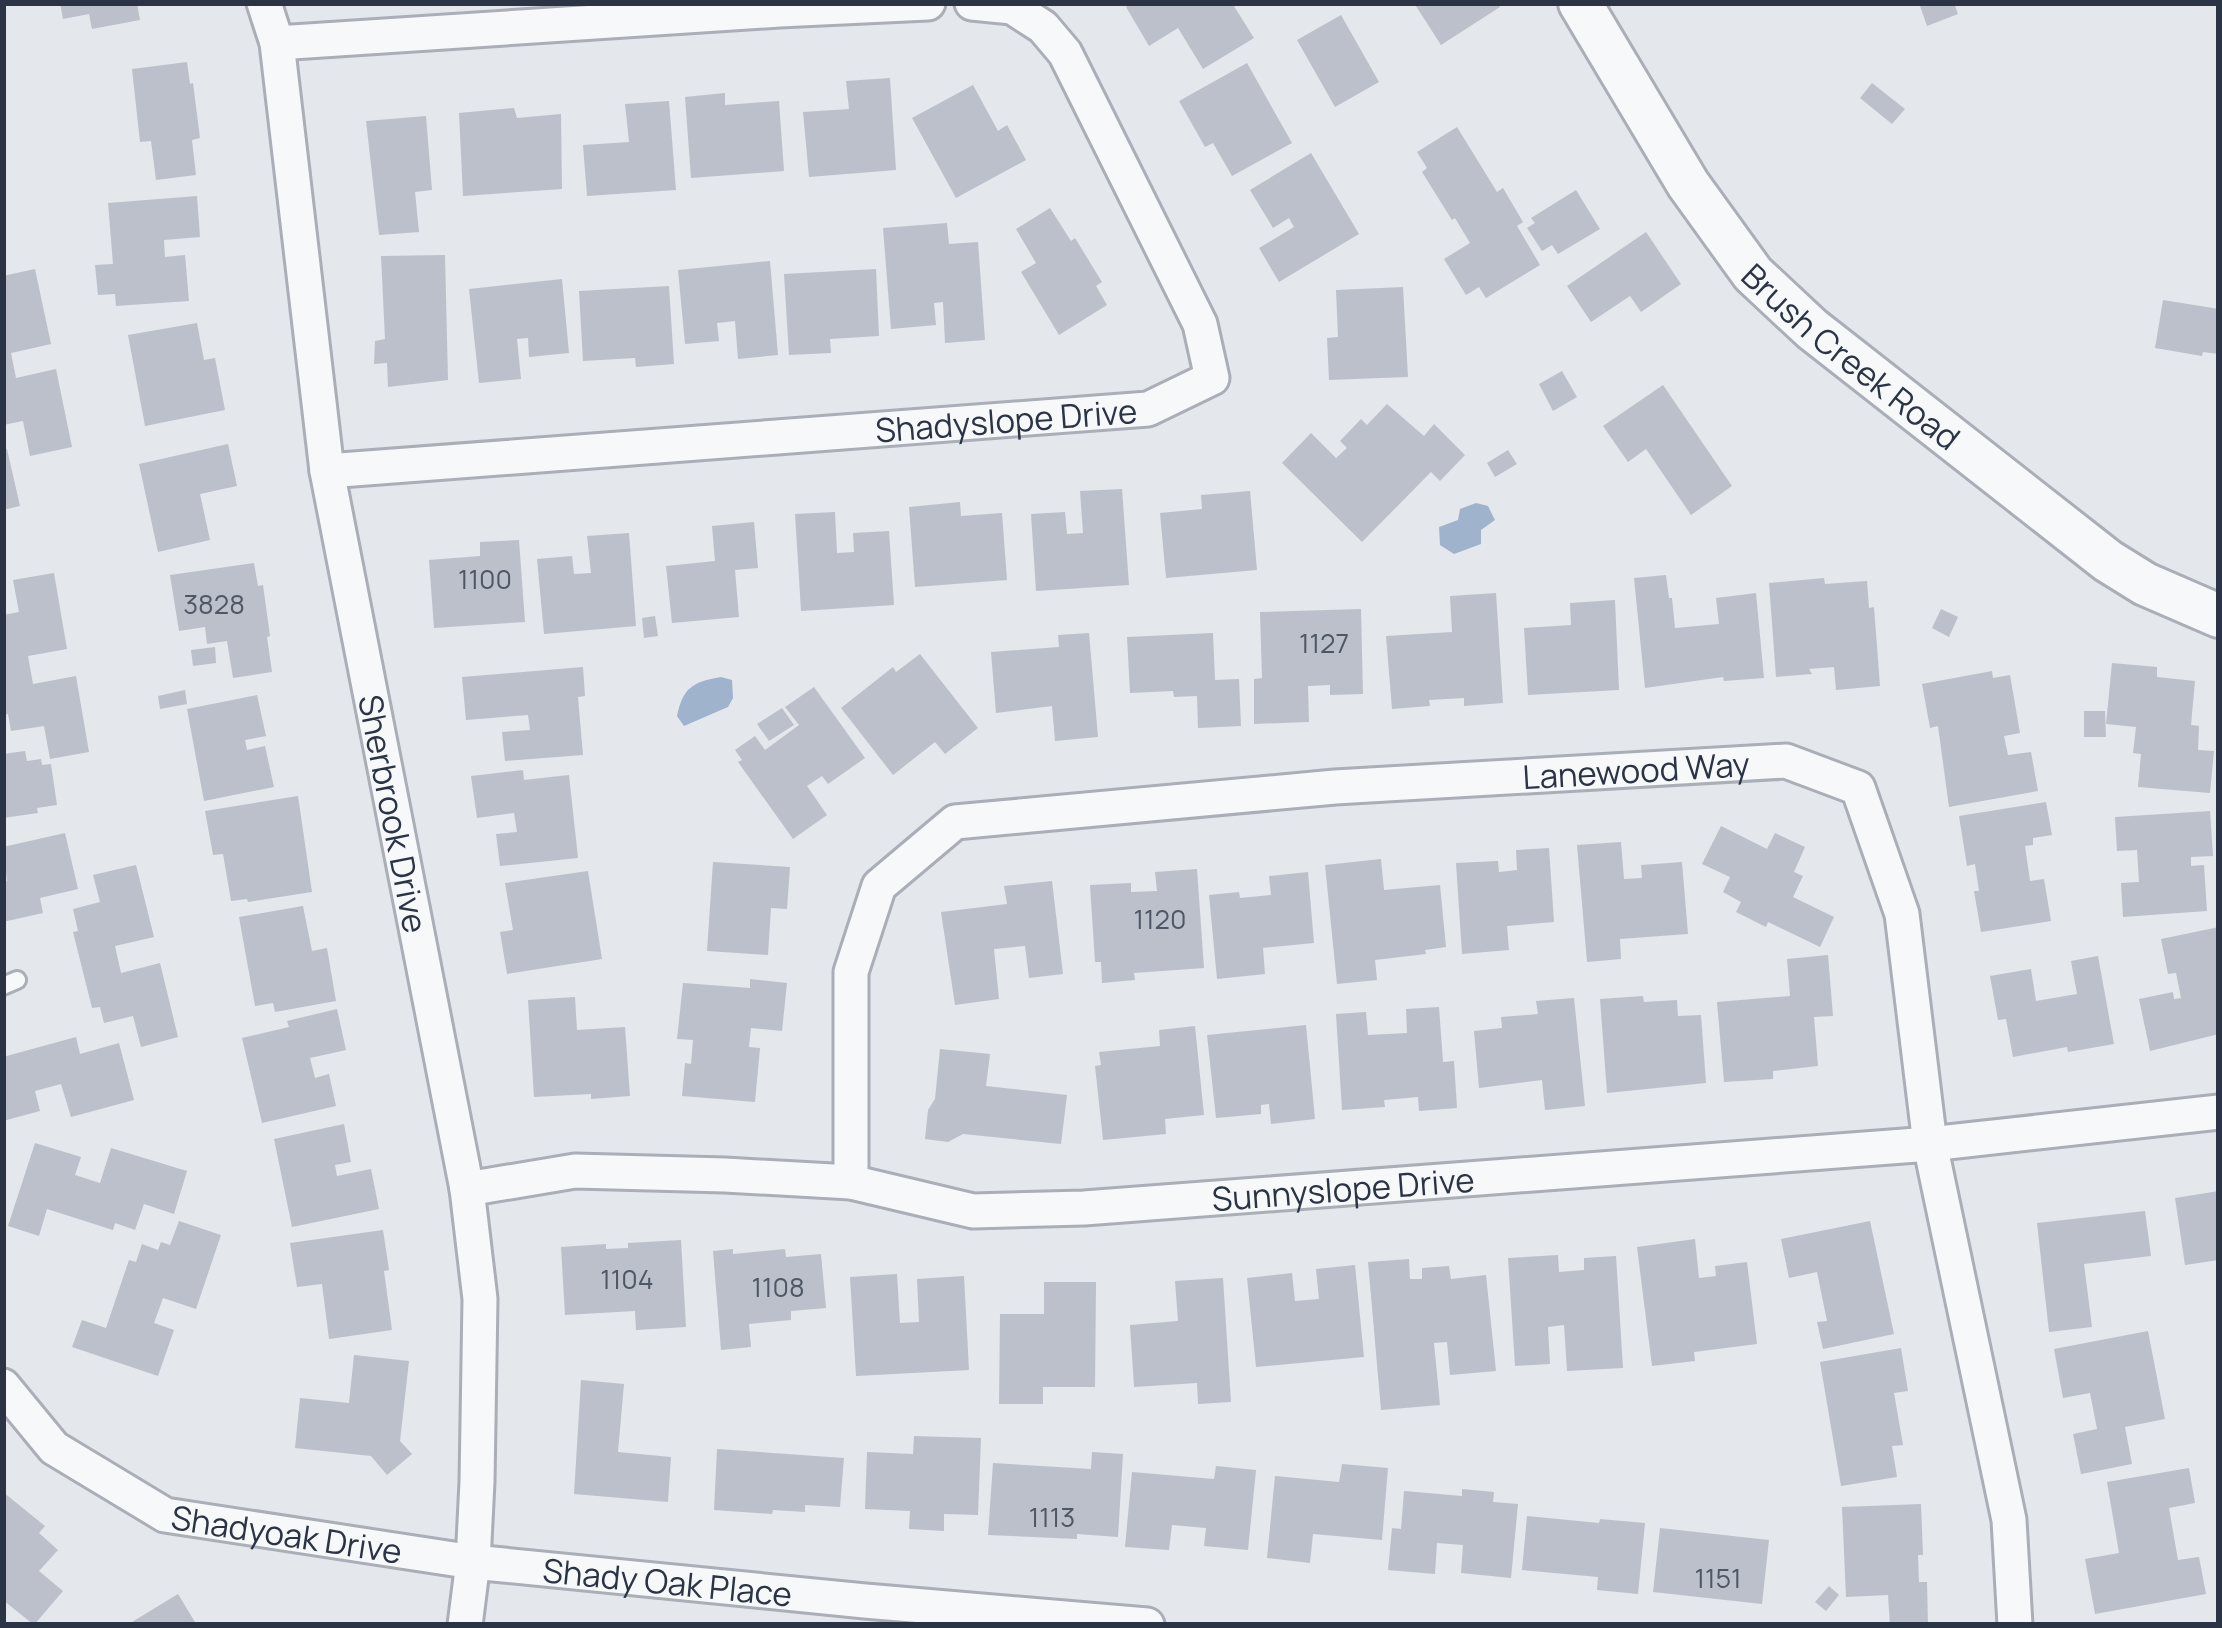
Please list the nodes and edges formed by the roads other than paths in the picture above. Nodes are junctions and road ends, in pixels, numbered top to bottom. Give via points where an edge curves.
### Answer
1 (264, 3) edge
2 (928, 3) edge
3 (972, 3) edge
4 (1580, 3) edge
5 (277, 43) junction
6 (327, 471) junction
7 (2219, 616) edge
8 (2219, 1112) edge
9 (1930, 1144) junction
10 (851, 1182) junction
11 (467, 1189) junction
12 (3, 1386) edge
13 (473, 1562) junction
14 (863, 1613) edge
15 (465, 1625) edge
16 (1147, 1625) edge
17 (2015, 1625) edge

1 - 5 street, Sherbrook Drive
2 - 5 street
3 - 6 street, Shadyslope Drive via 1012,7 1065,53 1200,324 1212,378 1148,409
4 - 7 street, Brush Creek Road via 1688,184 1753,274 2108,561
5 - 6 street, Sherbrook Drive
6 - 11 street, Sherbrook Drive
8 - 9 street, Sunnyslope Drive
9 - 10 street, Sunnyslope Drive via 1084,1208 974,1211
9 - 10 street, Lanewood Way via 1902,914 1858,788 1786,761 1335,787 955,822 879,886 851,972
9 - 17 street, Lanewood Way via 2009,1520
10 - 11 street, Sunnyslope Drive via 575,1171
11 - 13 street, Sherbrook Drive via 480,1299
12 - 13 street, Shadyoak Drive via 54,1448 165,1515
13 - 14 street, Shady Oak Place
13 - 15 street, Sherbrook Drive
14 - 16 street, Shady Oak Place

